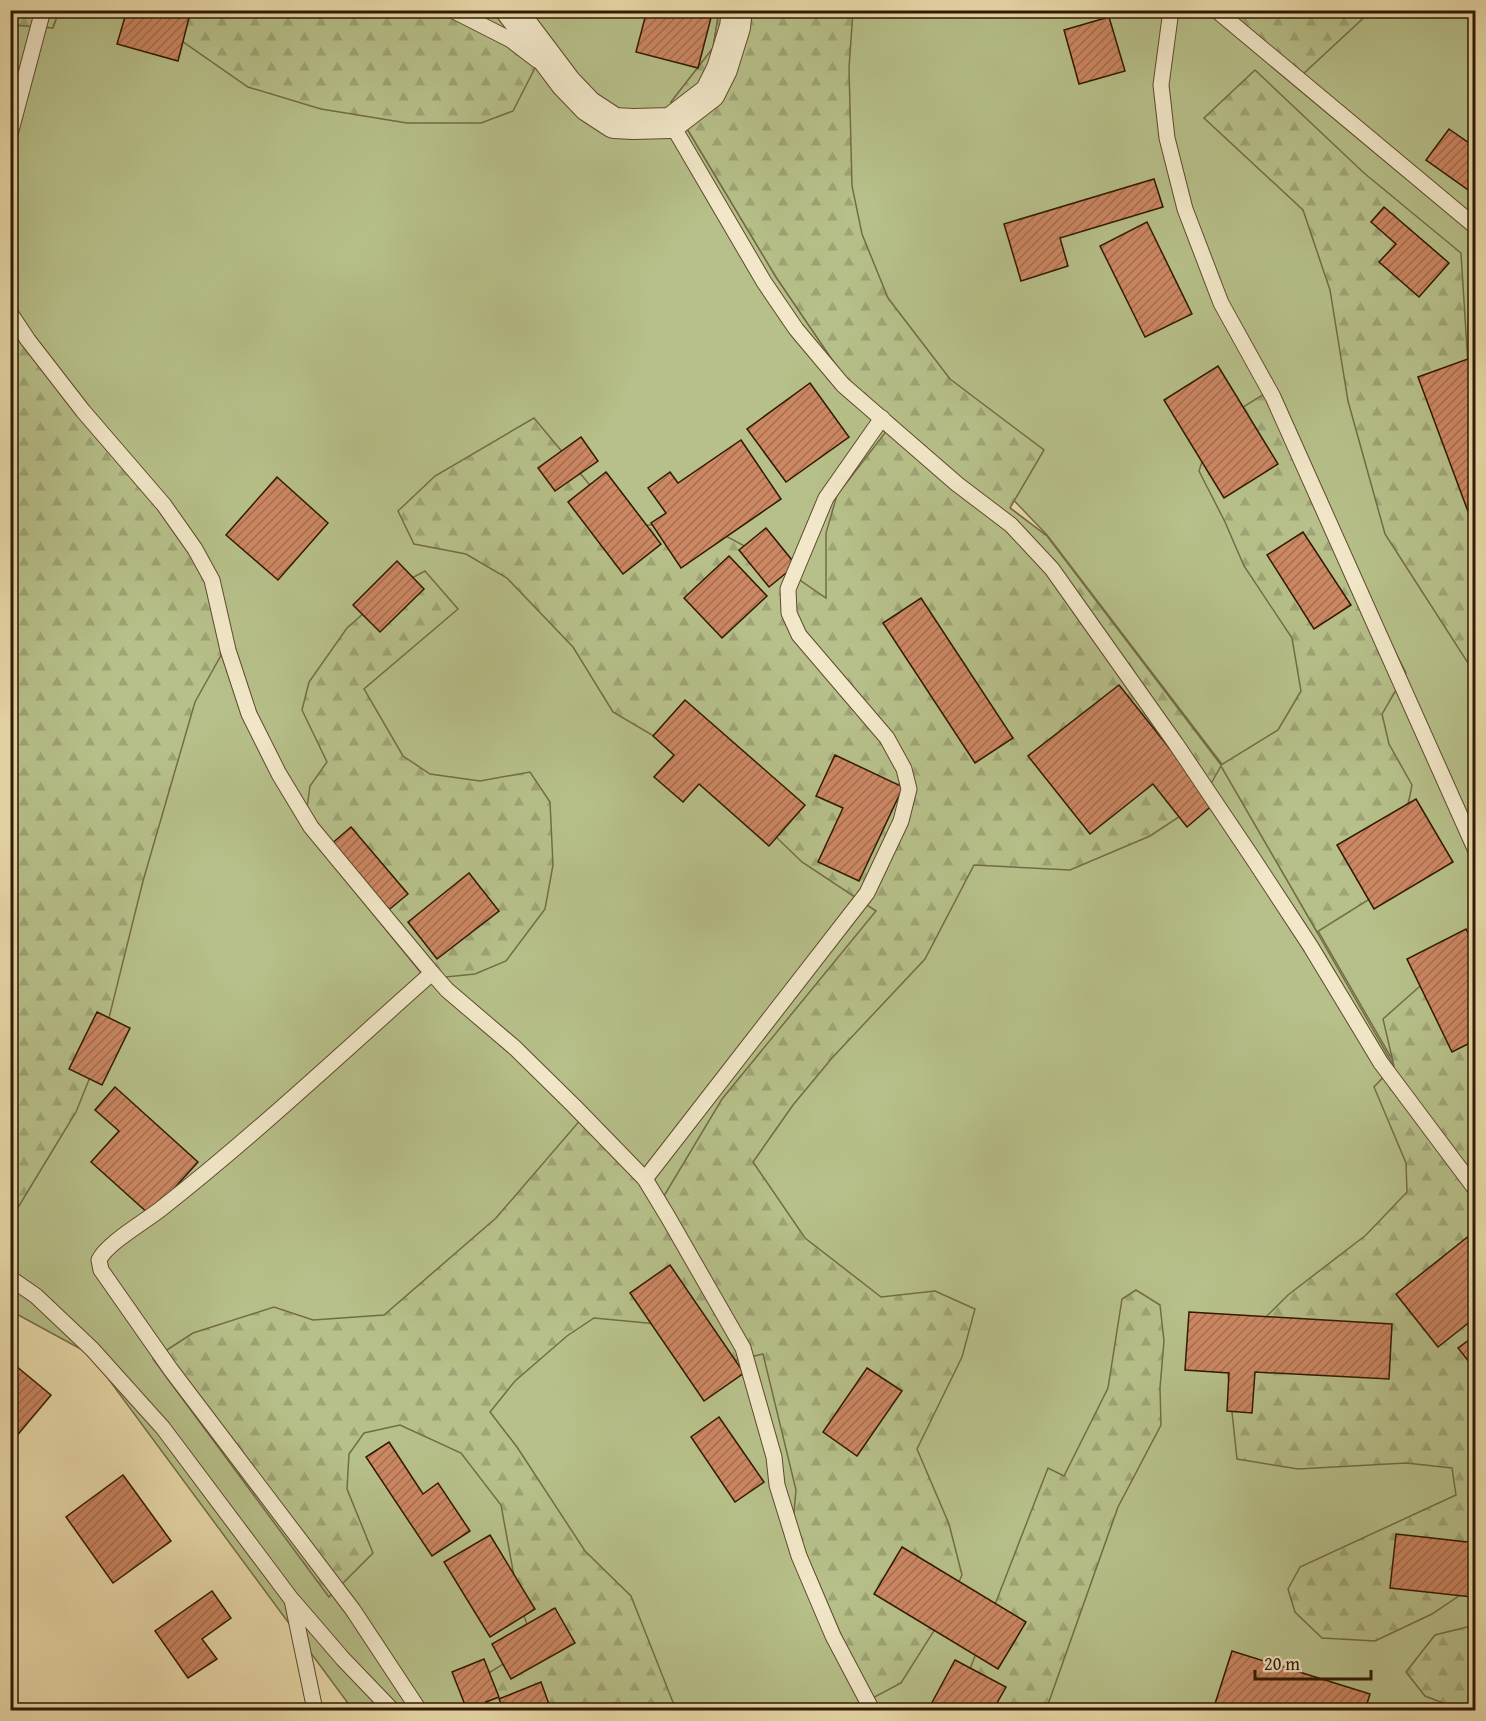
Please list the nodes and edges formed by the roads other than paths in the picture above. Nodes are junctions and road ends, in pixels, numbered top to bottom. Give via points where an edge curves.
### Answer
1 (44, 10) edge
2 (452, 10) edge
3 (511, 10) edge
4 (737, 10) edge
5 (1171, 10) edge
6 (1216, 10) edge
7 (566, 83) junction
8 (671, 123) junction
9 (10, 134) edge
10 (1476, 227) edge
11 (10, 314) edge
12 (882, 418) junction
13 (1476, 851) edge
14 (432, 973) junction
15 (645, 1179) junction
16 (1476, 1190) edge
17 (10, 1278) edge
18 (292, 1600) junction
19 (315, 1710) edge
20 (392, 1710) edge
21 (419, 1710) edge
22 (872, 1710) edge

1 - 9 lane
2 - 7 lane via 511,40
3 - 7 street
4 - 8 street via 722,69 710,93
5 - 13 lane via 1161,85 1167,138 1185,209 1221,303 1273,397
6 - 10 lane
7 - 8 street via 588,106 614,123
8 - 12 lane via 796,329 843,385
11 - 14 lane via 195,549 212,579 228,650 249,714 279,774 311,827
12 - 15 lane via 826,498 788,590 788,601 799,635 886,738 904,769 909,789 901,821 867,893
12 - 16 lane via 1011,525 1052,569 1252,857 1381,1063
14 - 15 lane via 515,1048
14 - 21 lane via 246,1138 162,1209 106,1249 99,1260 101,1270 171,1370 353,1610
15 - 22 lane via 743,1348 799,1556 833,1636
17 - 18 lane via 36,1296 92,1349 163,1428
18 - 19 lane
18 - 20 lane

